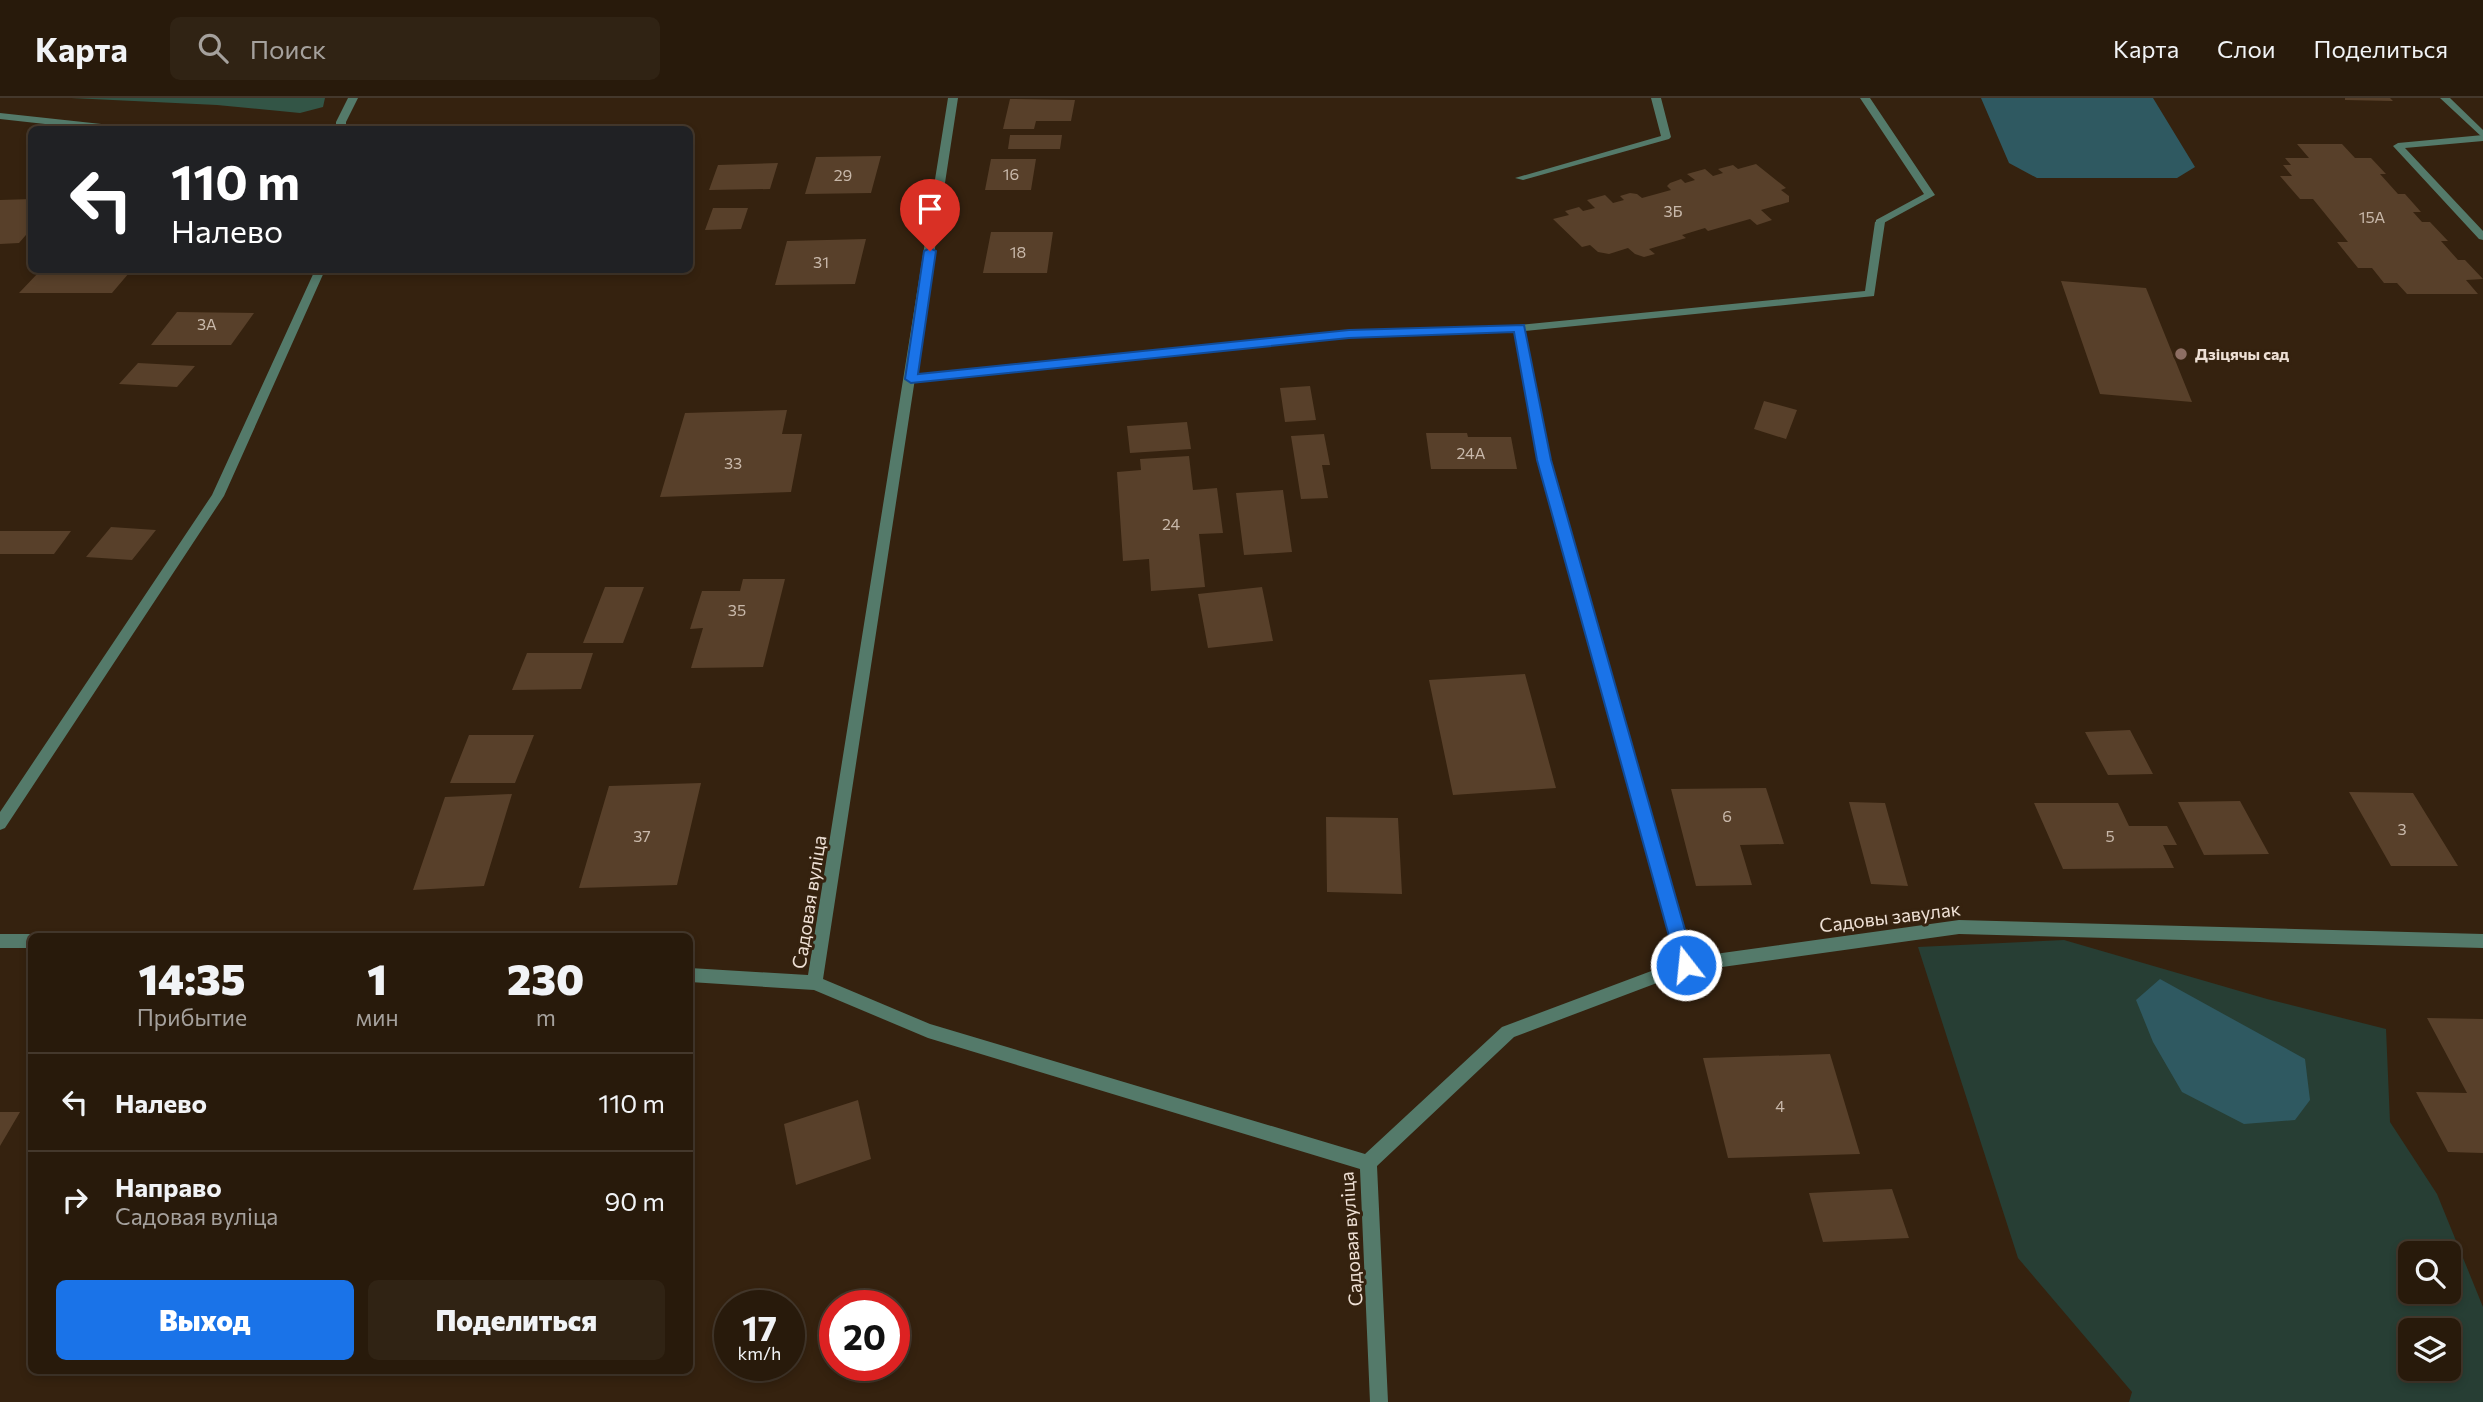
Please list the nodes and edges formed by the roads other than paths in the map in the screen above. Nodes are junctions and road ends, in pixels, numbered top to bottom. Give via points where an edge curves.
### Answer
1 (353, 98) edge
2 (953, 98) edge
3 (1656, 98) edge
4 (1865, 98) edge
5 (2445, 98) edge
6 (0, 116) edge
7 (92, 126) edge
8 (341, 126) edge
9 (2483, 136) edge
10 (1520, 178) dead end
11 (2483, 237) edge
12 (319, 273) edge
13 (1519, 328) junction
14 (911, 379) junction
15 (0, 824) edge
16 (0, 941) edge
17 (28, 941) edge
18 (2483, 941) edge
19 (1686, 965) junction
20 (693, 975) edge
21 (816, 983) junction
22 (1368, 1163) junction
23 (1379, 1402) edge

1 - 8 street
2 - 14 street, Садовая вуліца
3 - 10 street via 1666,138
4 - 13 street via 1930,195 1880,222 1870,293
5 - 9 street
6 - 7 street
9 - 11 street via 2398,146
12 - 15 street via 218,496
13 - 14 street via 1349,334
13 - 19 street via 1544,460
14 - 21 street, Садовая вуліца
16 - 17 street
18 - 19 street, Садовы завулак via 1959,927
19 - 22 street, Садовы завулак via 1508,1032
20 - 21 street
21 - 22 street, Садовая вуліца via 928,1031
22 - 23 street, Садовая вуліца

